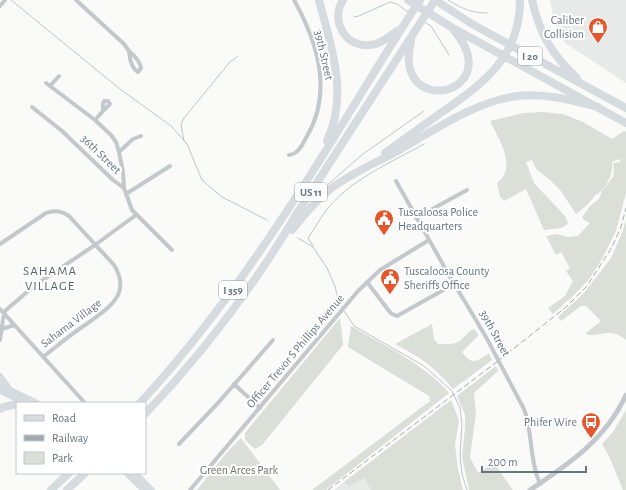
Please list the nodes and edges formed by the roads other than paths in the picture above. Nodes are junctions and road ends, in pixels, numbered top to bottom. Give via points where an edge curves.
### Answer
1 (5, 0) edge
2 (76, 0) edge
3 (294, 0) edge
4 (319, 0) edge
5 (342, 0) edge
6 (408, 0) edge
7 (420, 0) edge
8 (435, 0) edge
9 (520, 0) edge
10 (532, 0) edge
11 (0, 6) edge
12 (403, 26) junction
13 (451, 27) junction
14 (416, 30) junction
15 (129, 51) junction
16 (60, 76) dead end
17 (588, 87) junction
18 (32, 107) dead end
19 (598, 107) junction
20 (626, 108) edge
21 (103, 111) dead end
22 (95, 120) junction
23 (626, 123) edge
24 (141, 136) dead end
25 (119, 152) junction
26 (289, 155) dead end
27 (170, 166) dead end
28 (365, 167) junction
29 (314, 169) junction
30 (396, 181) dead end
31 (124, 188) junction
32 (467, 190) dead end
33 (126, 194) junction
34 (136, 215) junction
35 (416, 218) junction
36 (429, 240) junction
37 (0, 244) edge
38 (95, 245) junction
39 (276, 249) junction
40 (172, 250) dead end
41 (367, 282) junction
42 (454, 284) junction
43 (0, 309) edge
44 (4, 313) junction
45 (14, 325) junction
46 (2, 329) junction
47 (0, 338) edge
48 (273, 340) dead end
49 (43, 357) junction
50 (0, 376) edge
51 (234, 384) junction
52 (0, 385) edge
53 (11, 390) junction
54 (0, 391) edge
55 (626, 395) edge
56 (23, 402) edge
57 (35, 402) edge
58 (84, 402) edge
59 (141, 402) edge
60 (16, 404) edge
61 (260, 408) junction
62 (0, 409) edge
63 (146, 413) edge
64 (179, 444) dead end
65 (68, 474) edge
66 (127, 474) edge
67 (136, 474) edge
68 (82, 475) edge
69 (61, 480) junction
70 (540, 484) junction
71 (43, 490) edge
72 (51, 490) edge
73 (67, 490) edge
74 (73, 490) edge
75 (144, 490) edge
76 (152, 490) edge
77 (190, 490) edge
78 (530, 490) edge

1 - 11 street
2 - 15 street
3 - 26 street, 39th Street via 312,42 321,78 321,91 313,127 297,152
4 - 29 highway via 337,72 338,98 330,135
5 - 12 highway via 338,9 338,21 343,33 352,42 372,45 389,37
6 - 13 highway, I 20
7 - 12 highway, I 359
8 - 14 highway, US 11
8 - 17 highway, I 20 via 472,24
9 - 28 highway via 514,38 491,74 472,92
10 - 17 highway via 538,23 549,46 564,66
12 - 29 highway, I 359
13 - 14 highway via 465,47 468,67 457,85 442,91 433,91 422,86 412,73 409,53
13 - 19 highway, I 20
14 - 39 highway, US 11
15 - 15 street via 140,64 138,72 133,67
16 - 22 street, 36th Street via 48,84
17 - 20 highway, I 20
18 - 31 street, 36th Street
19 - 23 highway, I 20
19 - 28 highway via 543,96 517,96 498,100 469,111
21 - 22 street
22 - 25 street, 36th Street via 111,135
24 - 25 street via 133,139
25 - 31 street, 36th Street
27 - 33 street
28 - 39 highway via 316,202
29 - 59 highway, I 359 via 216,314
30 - 35 street, 39th Street
31 - 33 street
32 - 35 street
33 - 34 street
34 - 38 street
34 - 40 street
35 - 36 street, 39th Street
36 - 41 street, Officer Trevor S Phillips Avenue via 380,270
36 - 42 street, 39th Street
37 - 38 street, Sahama Village via 46,213 58,211 69,216
38 - 44 street via 34,286
38 - 49 street, Sahama Village via 118,272 120,285 117,297 103,313
39 - 63 highway, I 359 via 194,358
41 - 42 street via 388,311 397,316
41 - 61 street, Officer Trevor S Phillips Avenue
42 - 70 street, 39th Street via 486,336 524,408 529,427 534,472
43 - 44 street, Sahama Village
44 - 45 street, Sahama Village
44 - 46 street
45 - 46 street
45 - 49 street, Sahama Village
46 - 47 street
48 - 51 street
49 - 58 street, Sahama Village
50 - 53 main road
51 - 61 street
51 - 64 street
52 - 53 main road
53 - 57 main road
54 - 56 main road
55 - 70 street via 612,420 597,439
60 - 62 highway
61 - 77 street, Officer Trevor S Phillips Avenue
65 - 69 highway
66 - 75 main road
67 - 76 main road
68 - 73 highway
68 - 74 highway
69 - 71 highway
69 - 72 highway
70 - 78 street

